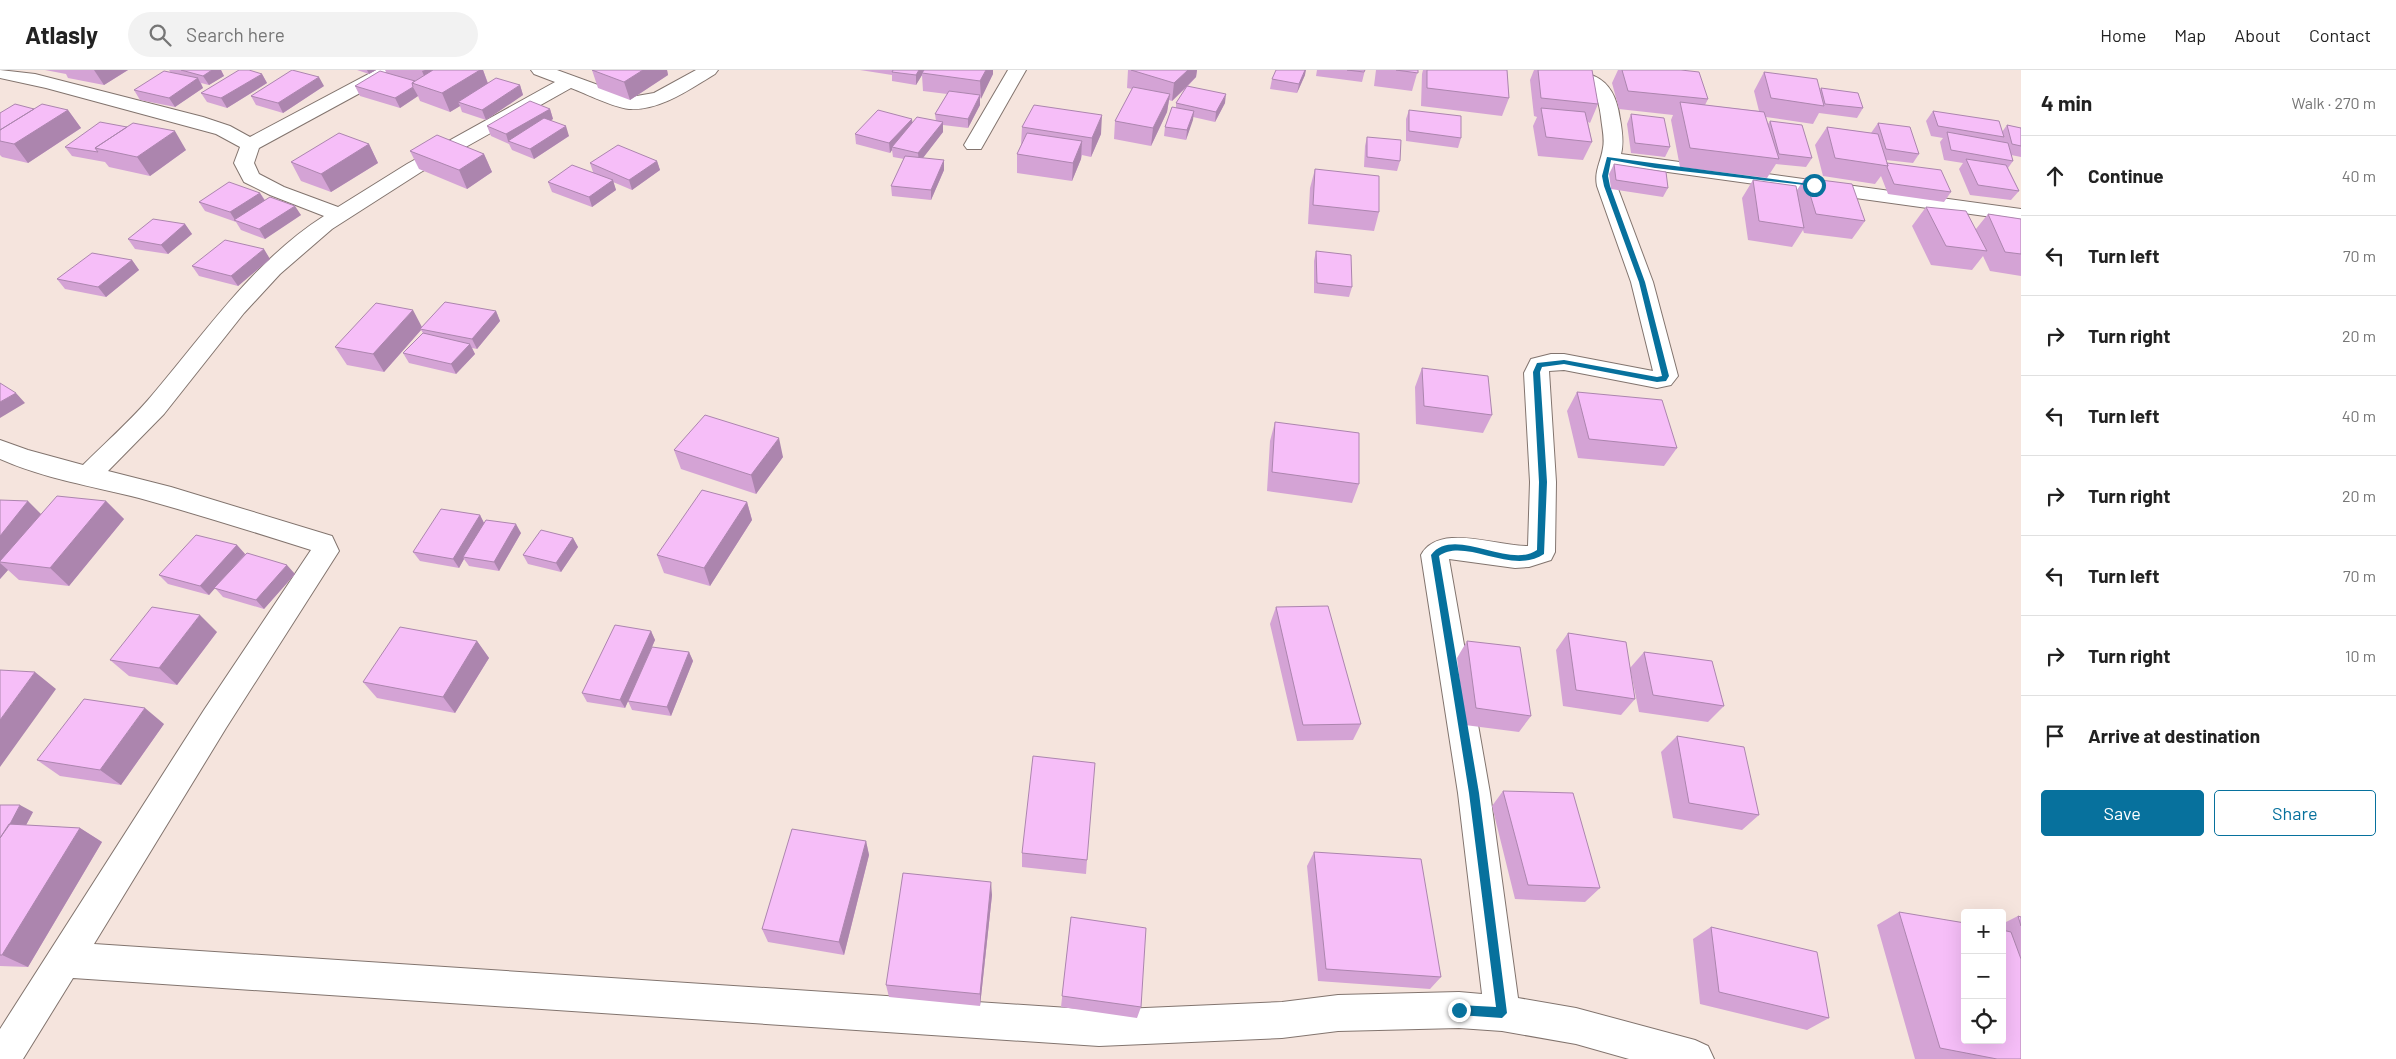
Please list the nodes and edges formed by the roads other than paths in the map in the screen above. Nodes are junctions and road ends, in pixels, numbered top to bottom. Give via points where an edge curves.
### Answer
1 (389, 70) edge
2 (540, 70) edge
3 (709, 70) edge
4 (1017, 70) edge
5 (1550, 70) edge
6 (0, 73) edge
7 (26, 73) edge
8 (569, 81) junction
9 (974, 144) dead end
10 (250, 145) junction
11 (1609, 158) junction
12 (2021, 215) edge
13 (342, 216) junction
14 (0, 449) edge
15 (87, 477) junction
16 (64, 960) junction
17 (1502, 1013) junction
18 (2, 1059) edge
19 (1695, 1059) edge

1 - 10 street
2 - 8 street
3 - 8 street via 676,89 640,103 629,103
4 - 9 street
5 - 11 street via 1593,80 1606,92 1610,101 1614,150
6 - 7 street
7 - 10 street via 139,109 198,120 231,132
8 - 13 street via 414,168
10 - 13 street via 244,163 250,178
11 - 12 street
11 - 17 street via 1605,176 1607,186 1642,282 1666,376 1657,380 1564,362 1540,365 1536,372 1543,482 1541,552 1532,558 1521,558 1445,547 1435,555 1474,793
13 - 15 street via 325,225 272,269 155,408
14 - 15 street
15 - 16 street via 171,497 308,538 322,543 325,551 214,719
16 - 17 street via 1099,1028 1282,1020 1389,1011
16 - 18 street
17 - 19 street via 1576,1026

